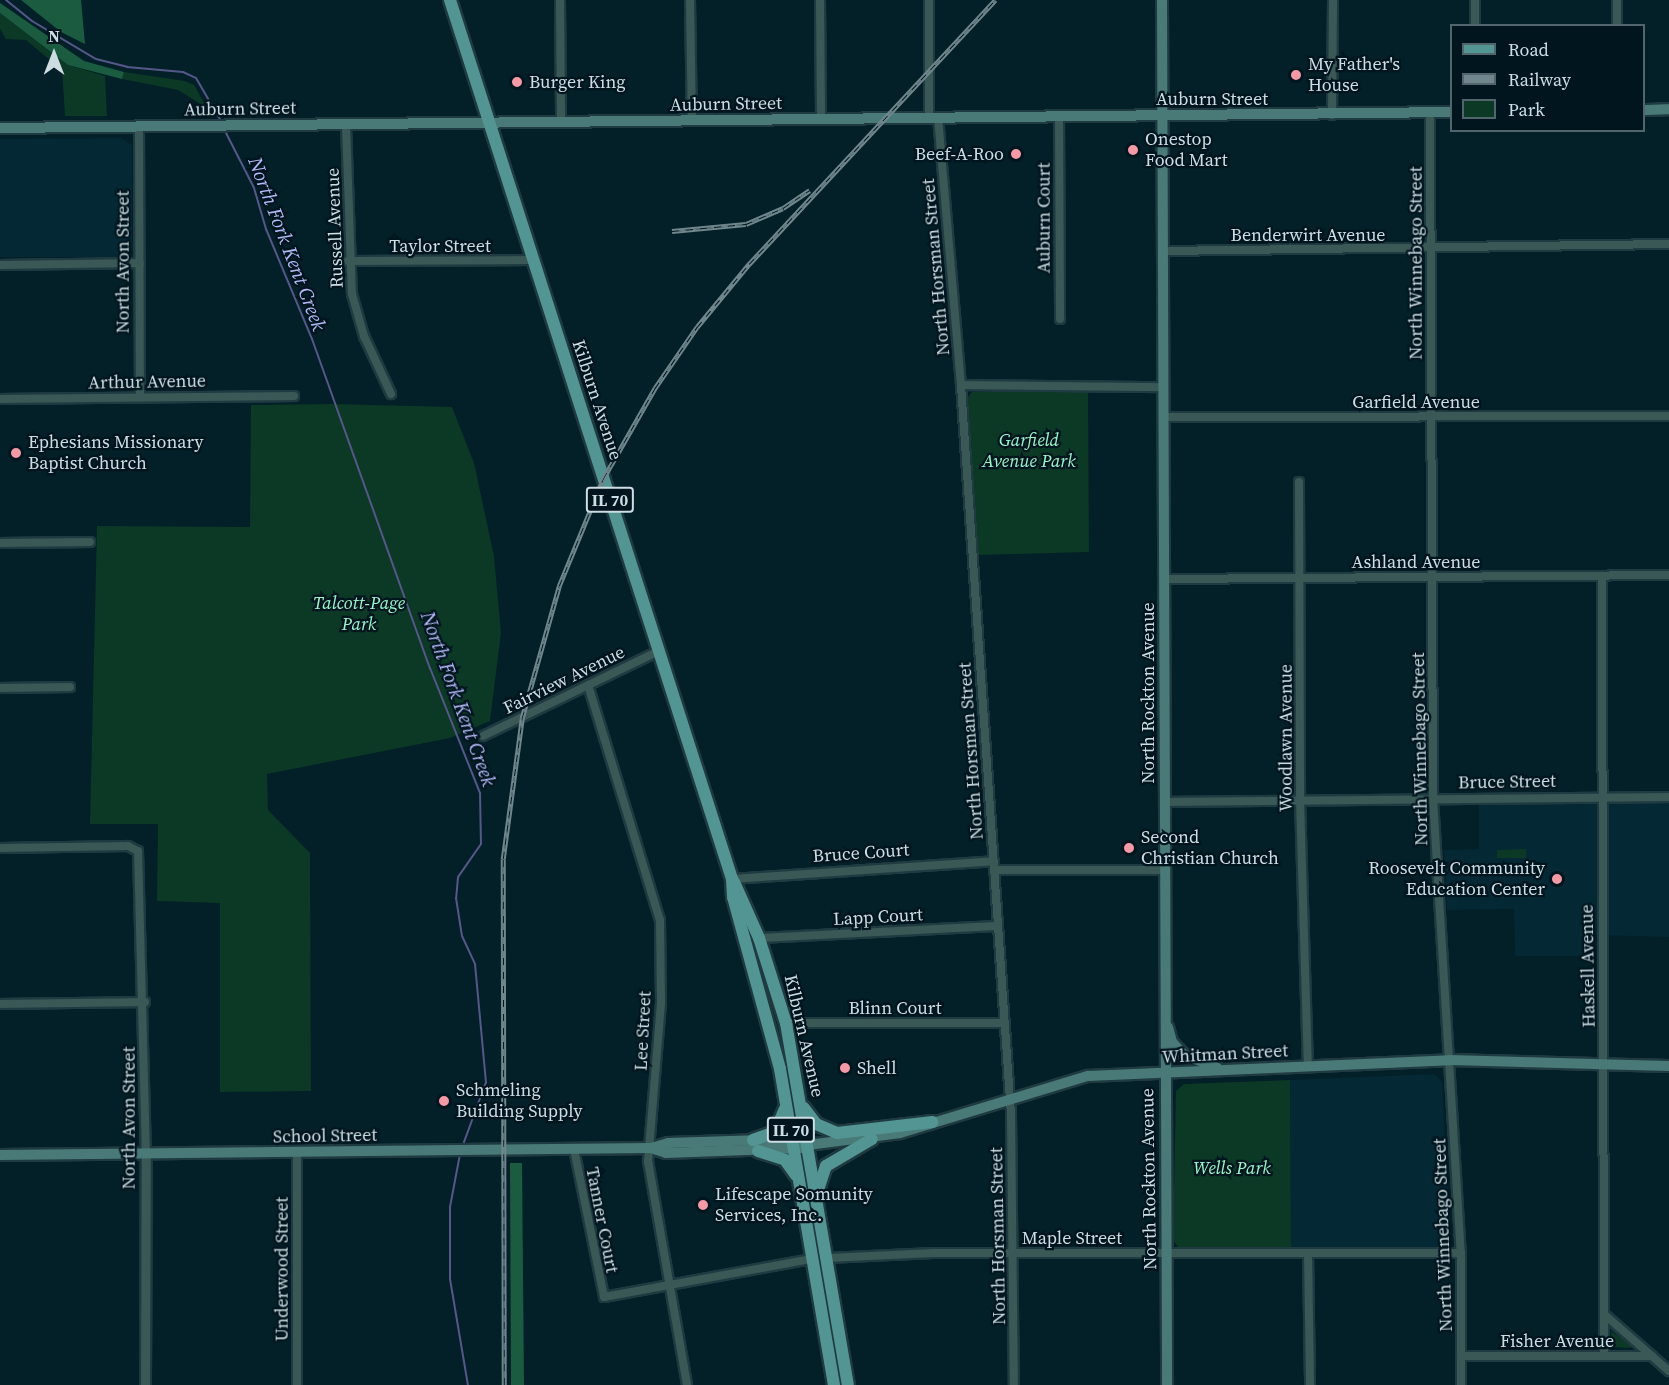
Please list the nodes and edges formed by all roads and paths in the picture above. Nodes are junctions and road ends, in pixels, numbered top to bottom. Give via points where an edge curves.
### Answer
1 (450, 0) edge
2 (561, 0) edge
3 (690, 0) edge
4 (820, 0) edge
5 (929, 0) edge
6 (1162, 0) edge
7 (1333, 0) edge
8 (1475, 0) edge
9 (1617, 0) edge
10 (1475, 24) edge
11 (1617, 24) edge
12 (1669, 109) edge
13 (1645, 110) edge
14 (1450, 112) edge
15 (1430, 113) junction
16 (1332, 115) junction
17 (1163, 116) junction
18 (934, 117) junction
19 (1059, 117) junction
20 (821, 120) junction
21 (692, 121) junction
22 (488, 122) junction
23 (561, 122) junction
24 (346, 125) junction
25 (139, 127) junction
26 (0, 128) edge
27 (1669, 244) edge
28 (1431, 250) junction
29 (1162, 251) junction
30 (531, 260) junction
31 (348, 261) junction
32 (140, 263) junction
33 (0, 265) edge
34 (1059, 319) dead end
35 (961, 385) junction
36 (1162, 387) junction
37 (392, 394) dead end
38 (294, 396) dead end
39 (140, 397) junction
40 (0, 399) edge
41 (1669, 416) edge
42 (1163, 417) junction
43 (1433, 417) junction
44 (1299, 482) dead end
45 (90, 542) dead end
46 (0, 543) edge
47 (1669, 575) edge
48 (1602, 576) junction
49 (1433, 577) junction
50 (1301, 578) junction
51 (1164, 579) junction
52 (658, 651) junction
53 (588, 685) junction
54 (70, 687) dead end
55 (0, 688) edge
56 (483, 735) dead end
57 (1601, 796) junction
58 (1669, 797) edge
59 (1433, 798) junction
60 (1300, 801) junction
61 (1165, 802) junction
62 (0, 848) edge
63 (993, 861) junction
64 (994, 870) junction
65 (1165, 870) junction
66 (732, 879) junction
67 (997, 926) junction
68 (759, 938) junction
69 (145, 1002) junction
70 (0, 1004) edge
71 (1165, 1015) junction
72 (786, 1023) junction
73 (1004, 1023) junction
74 (1450, 1060) junction
75 (1605, 1063) junction
76 (1669, 1066) edge
77 (1308, 1067) junction
78 (1226, 1071) junction
79 (1165, 1074) junction
80 (1010, 1099) junction
81 (786, 1102) junction
82 (802, 1103) junction
83 (932, 1122) junction
84 (872, 1139) junction
85 (793, 1145) junction
86 (808, 1145) junction
87 (756, 1146) junction
88 (651, 1148) junction
89 (574, 1149) junction
90 (146, 1154) junction
91 (297, 1154) junction
92 (0, 1155) edge
93 (799, 1183) junction
94 (817, 1197) junction
95 (1014, 1253) junction
96 (1308, 1253) junction
97 (1461, 1253) junction
98 (1167, 1254) junction
99 (828, 1258) junction
100 (811, 1259) junction
101 (669, 1285) junction
102 (1605, 1315) junction
103 (1461, 1356) junction
104 (1604, 1356) junction
105 (1652, 1356) junction
106 (1669, 1371) edge
107 (145, 1385) edge
108 (297, 1385) edge
109 (687, 1385) edge
110 (834, 1385) edge
111 (848, 1385) edge
112 (1014, 1385) edge
113 (1167, 1385) edge
114 (1310, 1385) edge
115 (1461, 1385) edge

1 - 22 main road, Kilburn Avenue / IL 70
2 - 23 street
3 - 21 street
4 - 20 street
5 - 18 street, North Horsman Street
6 - 17 main road, North Rockton Avenue
7 - 16 street
8 - 10 street
9 - 11 street
12 - 13 main road
14 - 15 main road, Auburn Street
15 - 16 main road, Auburn Street
15 - 28 street, North Winnebago Street
16 - 17 main road, Auburn Street
17 - 19 main road, Auburn Street
17 - 29 main road, North Rockton Avenue
18 - 19 main road, Auburn Street
18 - 20 main road, Auburn Street
18 - 35 street, North Horsman Street
19 - 34 street, Auburn Court
20 - 21 main road, Auburn Street
21 - 23 main road, Auburn Street
22 - 23 main road, Auburn Street
22 - 24 main road, Auburn Street
22 - 30 main road, Kilburn Avenue / IL 70
24 - 25 main road, Auburn Street
24 - 31 street, Russell Avenue
25 - 26 main road, Auburn Street
25 - 32 street, North Avon Street
27 - 28 street, Benderwirt Avenue
28 - 29 street, Benderwirt Avenue
28 - 43 street, North Winnebago Street
29 - 36 main road, North Rockton Avenue
30 - 31 street, Taylor Street
30 - 52 main road, Kilburn Avenue / IL 70
31 - 37 street, Russell Avenue via 364,336
32 - 33 street
32 - 39 street, North Avon Street
35 - 36 street
35 - 63 street, North Horsman Street
36 - 42 main road, North Rockton Avenue
38 - 39 street, Arthur Avenue
39 - 40 street, Arthur Avenue
41 - 43 street, Garfield Avenue
42 - 43 street, Garfield Avenue
42 - 51 main road, North Rockton Avenue
43 - 49 street, North Winnebago Street
44 - 50 street, Woodlawn Avenue
45 - 46 street
47 - 48 street, Ashland Avenue
48 - 49 street, Ashland Avenue
48 - 57 street, Haskell Avenue
49 - 50 street, Ashland Avenue
49 - 59 street, North Winnebago Street
50 - 51 street, Ashland Avenue
50 - 60 street, Woodlawn Avenue
51 - 61 main road, North Rockton Avenue
52 - 53 street, Fairview Avenue
52 - 66 main road, Kilburn Avenue / IL 70
53 - 56 street, Fairview Avenue
53 - 88 street, Lee Street via 661,928 661,1003
54 - 55 street
57 - 58 street, Bruce Street
57 - 59 street, Bruce Street
57 - 75 street, Haskell Avenue
59 - 60 street, Bruce Street
59 - 74 street, North Winnebago Street
60 - 61 street, Bruce Street
60 - 77 street, Woodlawn Avenue
61 - 65 main road, North Rockton Avenue
62 - 69 street, North Avon Street via 128,846 138,851
63 - 64 street, North Horsman Street
63 - 66 street, Bruce Court
64 - 65 street
64 - 67 street, North Horsman Street
65 - 71 main road, North Rockton Avenue
66 - 68 main road, Kilburn Avenue / IL 70
66 - 81 main road, Kilburn Avenue / IL 70 via 733,897
67 - 68 street, Lapp Court
67 - 73 street, North Horsman Street
68 - 72 main road, Kilburn Avenue / IL 70
69 - 70 street
69 - 90 street, North Avon Street
71 - 78 main road via 1177,1049 1202,1064
71 - 79 main road, North Rockton Avenue
72 - 73 street, Blinn Court
72 - 82 main road, Kilburn Avenue / IL 70
73 - 80 street, North Horsman Street
74 - 75 main road, Whitman Street
74 - 77 main road, Whitman Street
74 - 97 street, North Winnebago Street
75 - 76 main road, Whitman Street
75 - 102 street, Haskell Avenue
77 - 78 main road, Whitman Street
78 - 79 main road, Whitman Street
79 - 80 main road, Whitman Street via 1088,1076
79 - 98 main road, North Rockton Avenue
80 - 83 main road, Whitman Street
80 - 95 street, North Horsman Street
81 - 85 main road, Kilburn Avenue / IL 70
81 - 87 main road via 779,1128
82 - 83 main road via 816,1124 837,1133
82 - 86 main road, Kilburn Avenue / IL 70
83 - 84 main road, Whitman Street
84 - 86 main road, Whitman Street
84 - 94 main road via 826,1166
85 - 86 main road, School Street
85 - 87 main road, School Street
85 - 93 main road, Kilburn Avenue / IL 70
86 - 94 main road, Kilburn Avenue / IL 70
87 - 88 main road, School Street via 666,1153
87 - 93 main road via 785,1160
88 - 89 main road, School Street
88 - 101 street, Lee Street via 648,1169
89 - 91 main road, School Street
89 - 101 street, Tanner Court via 604,1297
90 - 91 main road, School Street
90 - 92 main road, School Street
90 - 107 street, North Avon Street
91 - 108 street, Underwood Street
93 - 100 main road, Kilburn Avenue / IL 70
94 - 99 main road, Kilburn Avenue / IL 70
95 - 98 street, Maple Street
95 - 99 street, Maple Street
95 - 112 street, North Horsman Street
96 - 97 street, Maple Street
96 - 98 street, Maple Street
96 - 114 street
97 - 103 street, North Winnebago Street
98 - 113 main road, North Rockton Avenue
99 - 111 main road, Kilburn Avenue / IL 70
100 - 101 street
100 - 110 main road, Kilburn Avenue / IL 70
101 - 109 street, Lee Street
102 - 104 street, Haskell Avenue
102 - 105 street, Fisher Avenue
103 - 104 street, Fisher Avenue
103 - 115 street, North Winnebago Street
104 - 105 street, Fisher Avenue
105 - 106 street, Fisher Avenue

